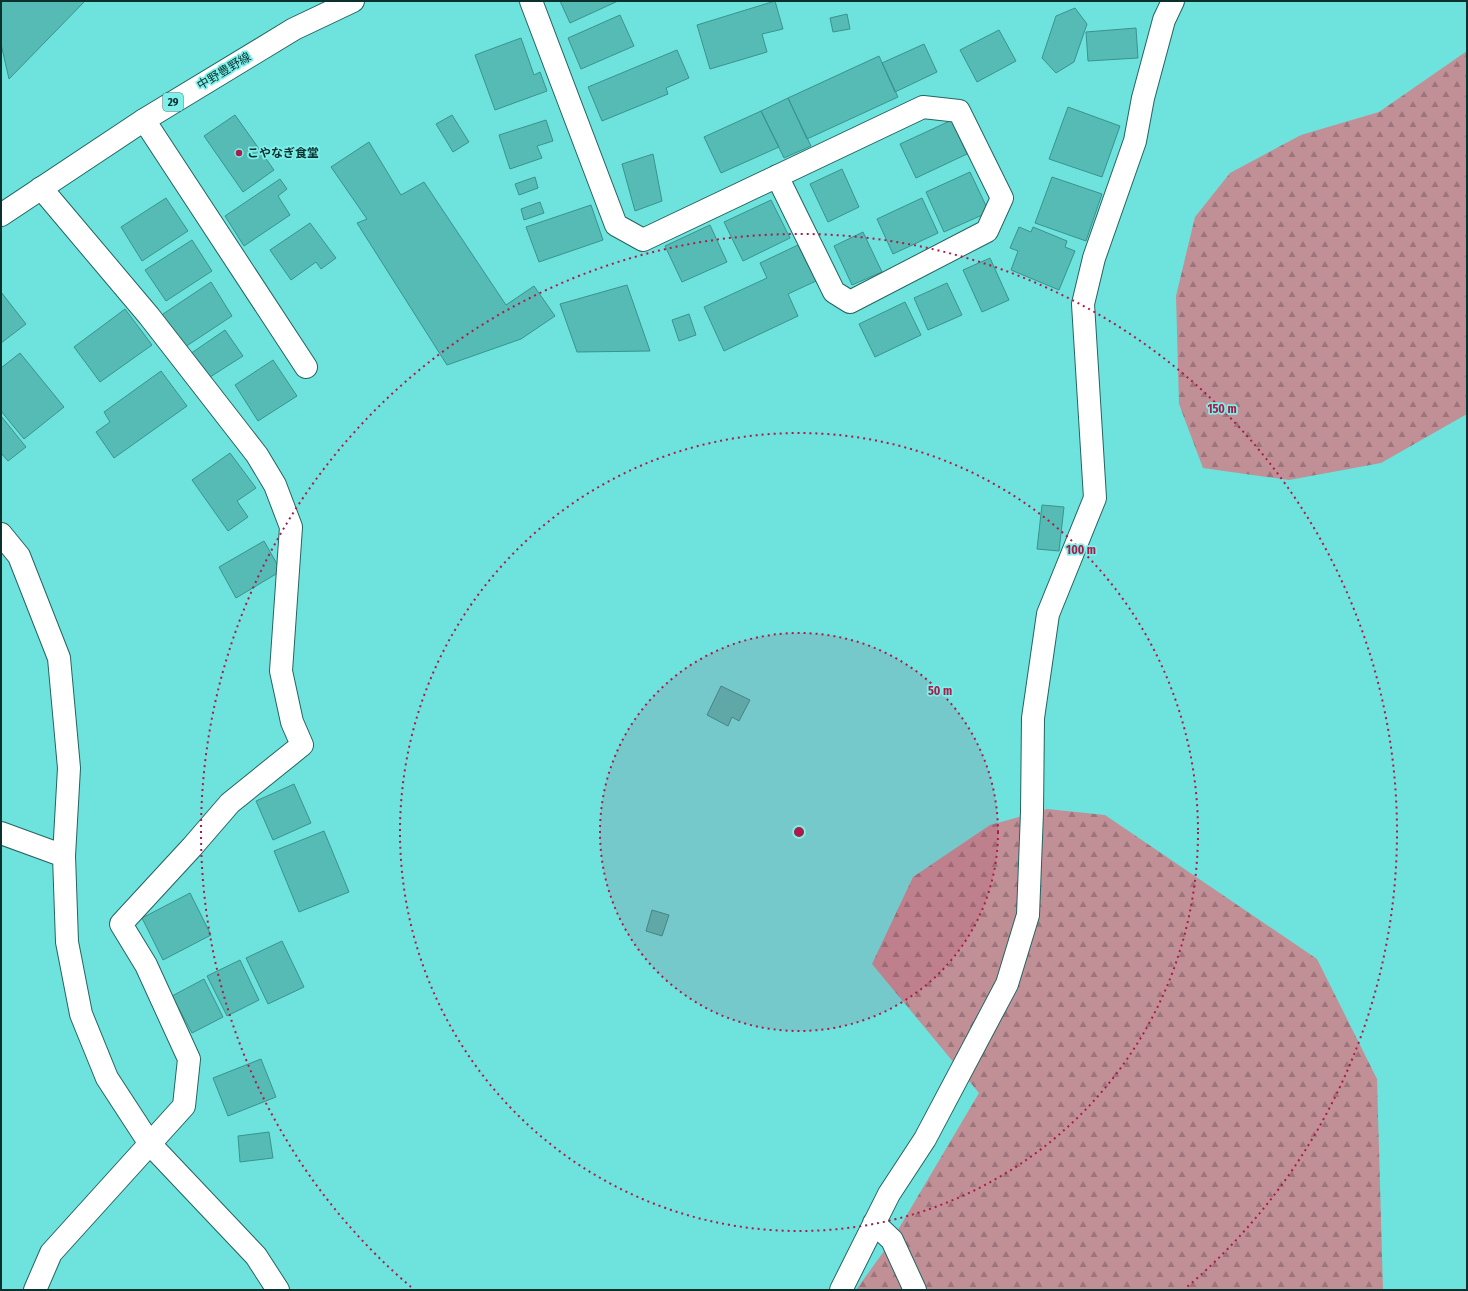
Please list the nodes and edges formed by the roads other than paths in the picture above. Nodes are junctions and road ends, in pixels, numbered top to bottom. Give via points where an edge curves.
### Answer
1 (353, 1) edge
2 (531, 1) edge
3 (1173, 1) edge
4 (144, 120) junction
5 (777, 176) junction
6 (41, 188) junction
7 (1, 216) edge
8 (306, 367) dead end
9 (1, 534) edge
10 (1, 833) edge
11 (64, 856) junction
12 (150, 1144) junction
13 (874, 1223) junction
14 (35, 1290) edge
15 (278, 1290) edge
16 (841, 1290) edge
17 (915, 1290) edge

1 - 4 street, 中野豊野線 / 29 via 294,29
2 - 5 street via 616,225 644,240
3 - 13 street via 1164,20 1143,98 1135,141 1094,258 1082,304 1095,498 1048,614 1033,718 1028,915 1007,984 925,1140 889,1194
4 - 6 street, 中野豊野線 / 29
4 - 8 street
5 - 5 street via 922,107 959,111 1002,198 987,231 850,302 834,292
6 - 7 street, 中野豊野線 / 29
6 - 12 street via 149,316 257,455 275,485 291,527 281,671 292,722 302,745 230,803 121,924 146,965 190,1059 184,1106
9 - 11 street via 19,556 59,658 69,768
10 - 11 street
11 - 12 street via 66,942 81,1014 107,1078
12 - 14 street via 51,1253
12 - 15 street via 256,1256
13 - 16 street
13 - 17 street via 892,1240

